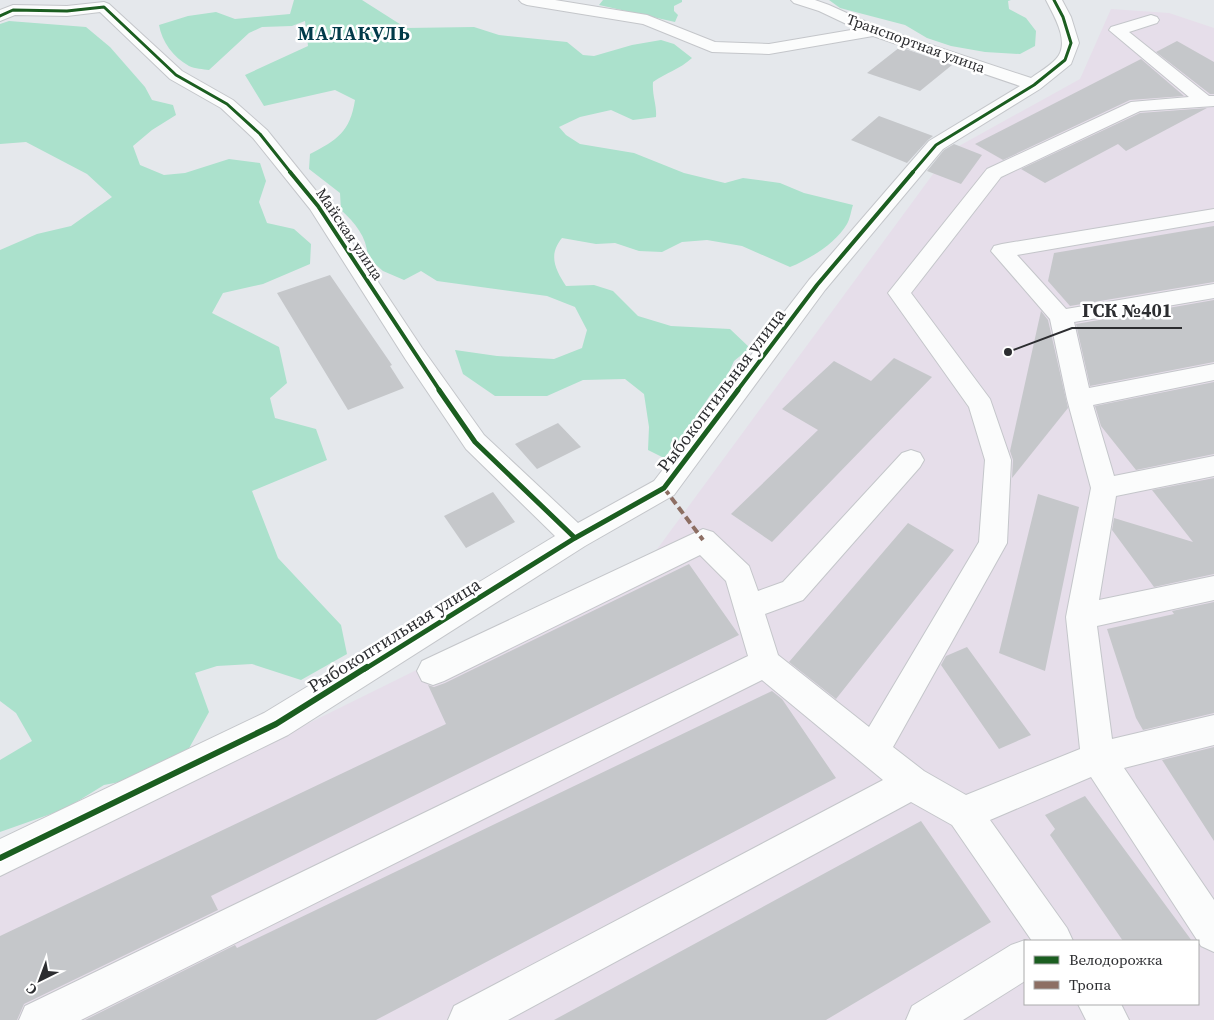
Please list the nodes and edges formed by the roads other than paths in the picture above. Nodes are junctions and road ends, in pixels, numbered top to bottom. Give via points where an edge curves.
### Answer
1 (527, 0) edge
2 (799, 0) edge
3 (1054, 0) edge
4 (833, 6) edge
5 (0, 16) edge
6 (1150, 20) dead end
7 (874, 31) junction
8 (1034, 85) junction
9 (1210, 101) edge
10 (1214, 215) edge
11 (1214, 291) edge
12 (1061, 317) junction
13 (1214, 372) edge
14 (1079, 399) junction
15 (911, 460) dead end
16 (1214, 466) edge
17 (1104, 488) junction
18 (575, 538) junction
19 (1214, 588) edge
20 (749, 607) junction
21 (1081, 617) junction
22 (765, 663) junction
23 (434, 671) dead end
24 (1214, 730) edge
25 (873, 751) junction
26 (1098, 758) junction
27 (912, 783) junction
28 (964, 813) junction
29 (0, 858) edge
30 (1210, 922) edge
31 (1053, 940) edge
32 (1024, 960) edge
33 (1099, 1005) edge
34 (39, 1020) edge
35 (468, 1020) edge
36 (926, 1020) edge
37 (1109, 1020) edge

1 - 7 street via 647,20 712,47 769,49
2 - 4 street, Транспортная улица
3 - 8 street, Рыбокоптильная улица via 1071,43 1065,60
4 - 7 street, Транспортная улица
5 - 18 street, Майская улица via 14,10 104,7 176,75 227,104 260,134 318,206 475,442
6 - 9 street via 1117,30
7 - 8 street, Транспортная улица
8 - 18 street, Рыбокоптильная улица via 936,146 817,285 664,488
9 - 25 street via 1137,106 994,173 899,294 981,405 998,460 993,543
10 - 12 street via 1002,251
11 - 12 street
12 - 14 street
13 - 14 street
14 - 17 street
15 - 20 street via 792,591
16 - 17 street
17 - 21 street
18 - 29 street, Рыбокоптильная улица via 276,724
19 - 21 street
20 - 22 street
20 - 23 street via 739,575 703,540
21 - 26 street
22 - 25 street
22 - 34 street
24 - 26 street
25 - 27 street
26 - 28 street
26 - 30 street
27 - 28 street
27 - 35 street
28 - 31 street
32 - 36 street
33 - 37 street

